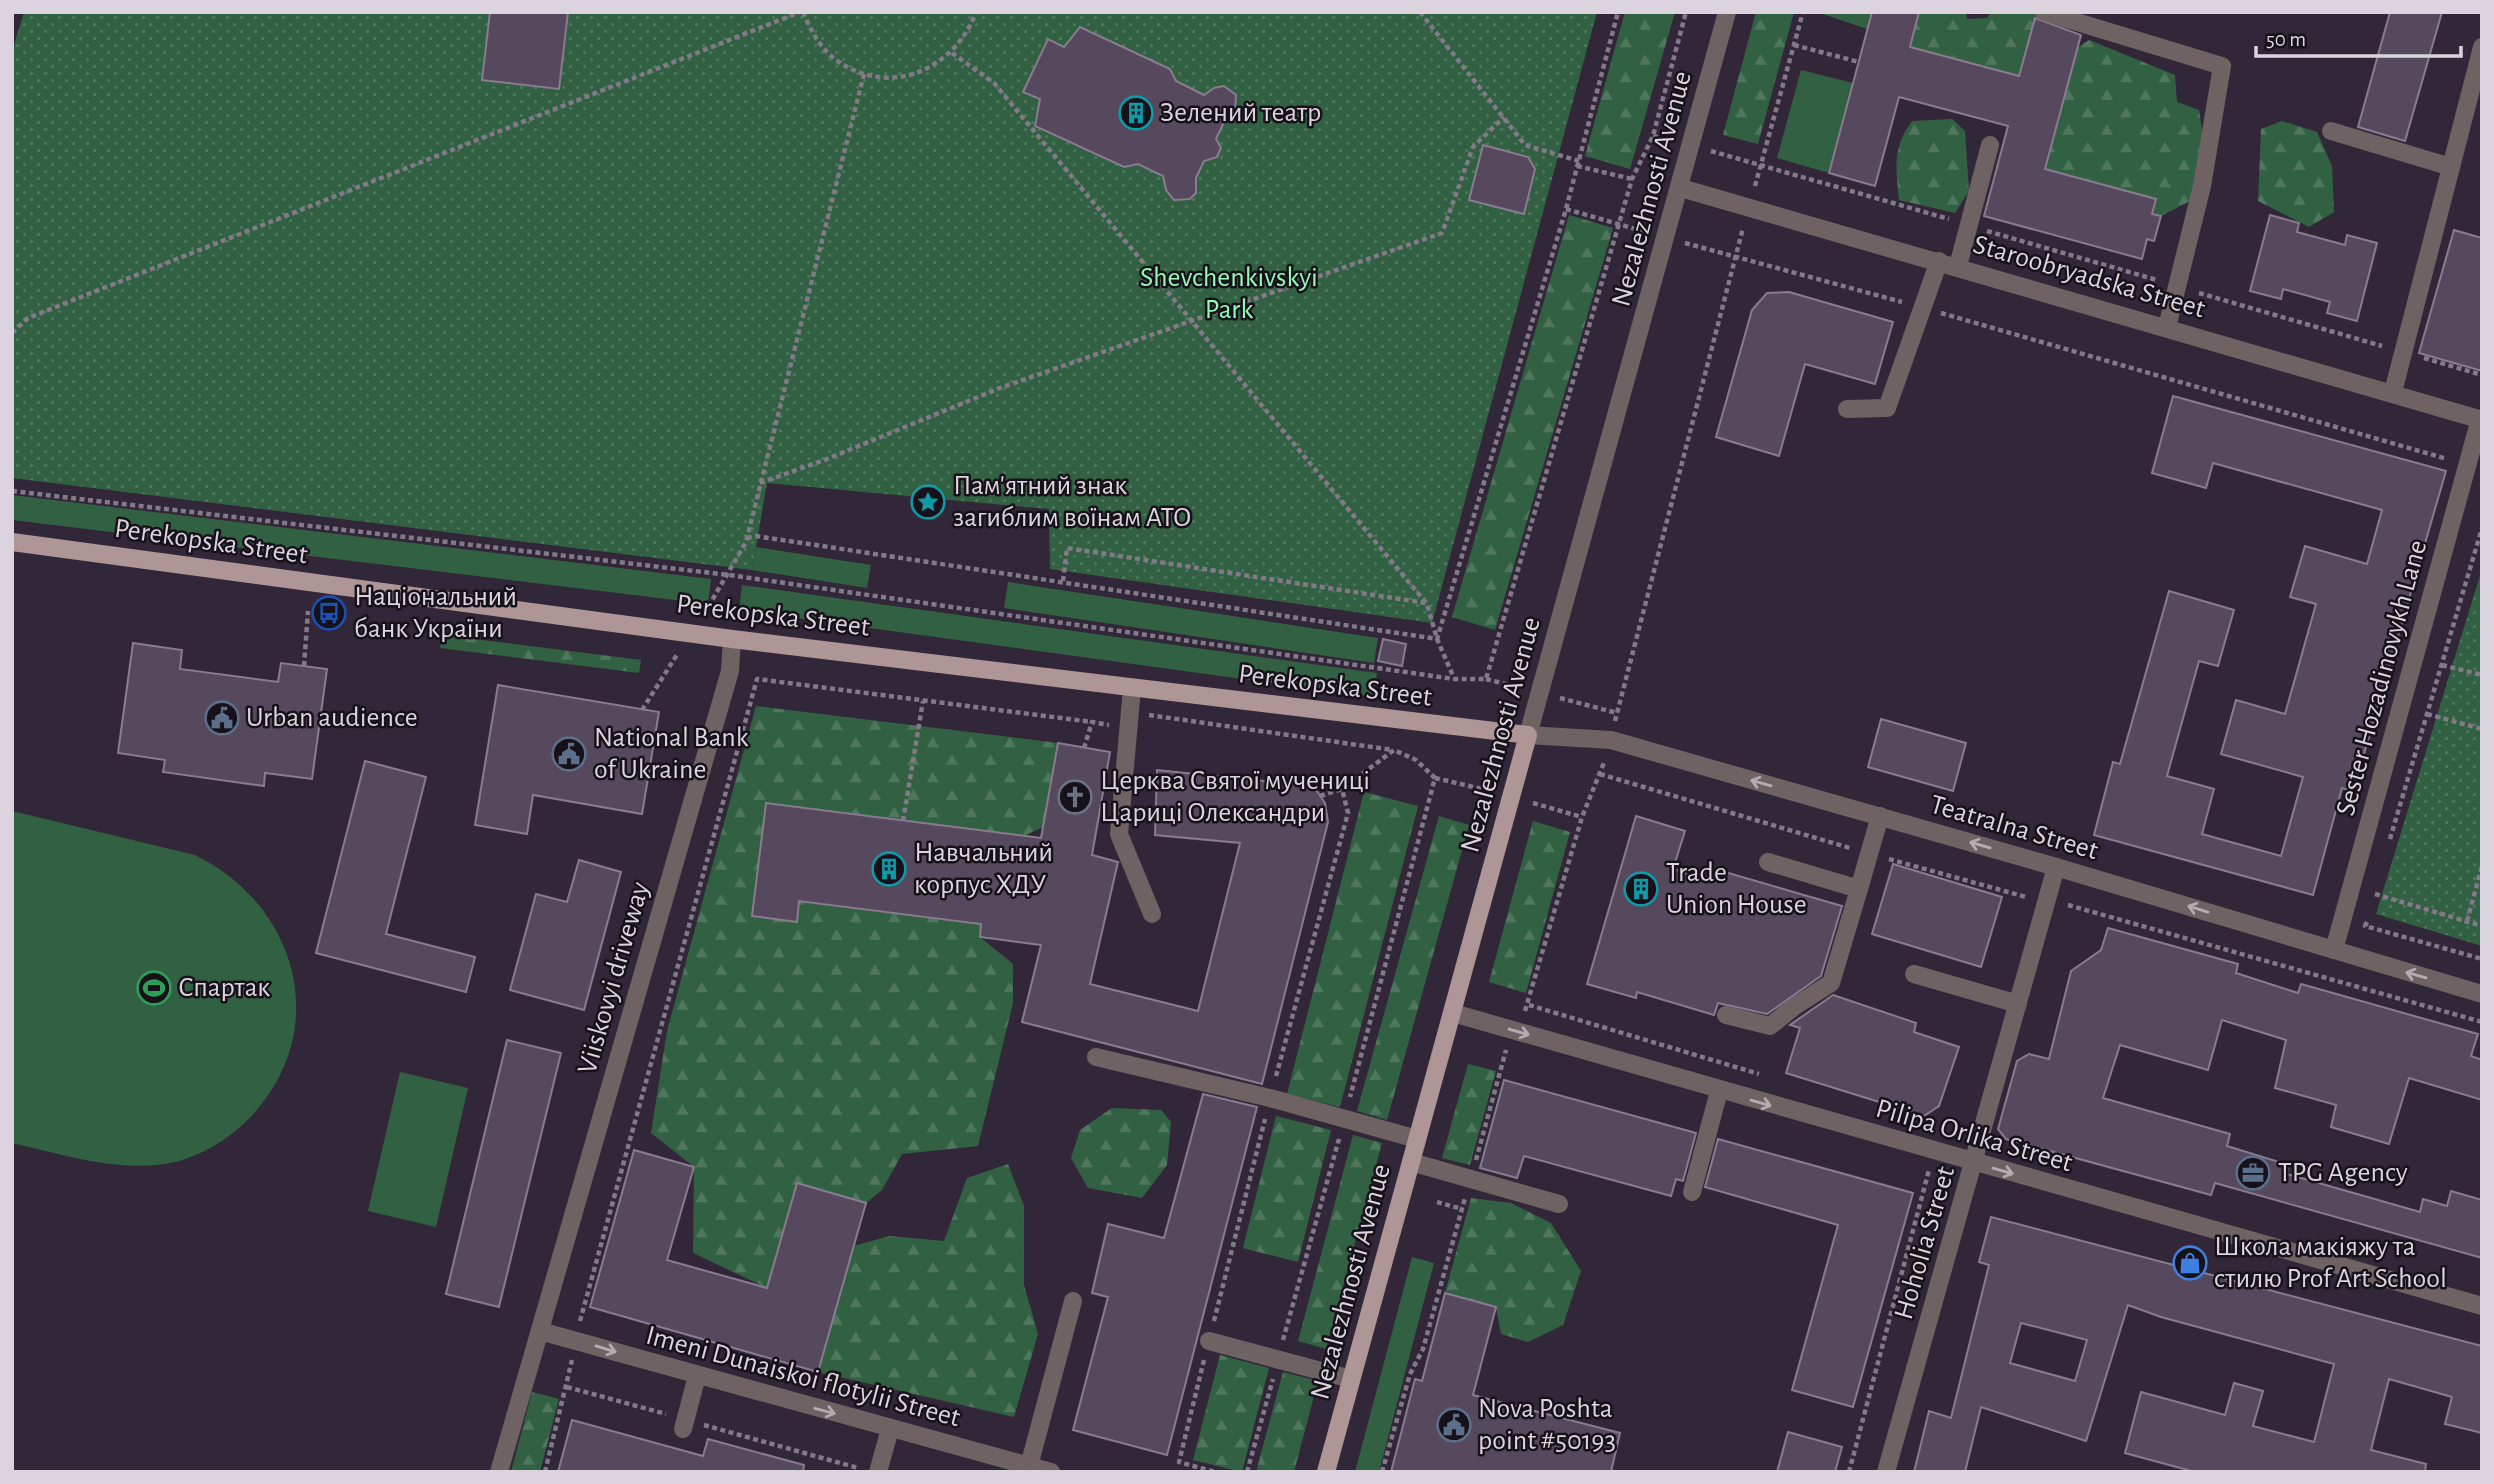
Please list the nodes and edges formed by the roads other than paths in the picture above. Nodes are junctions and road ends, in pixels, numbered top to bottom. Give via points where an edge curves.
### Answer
1 (1727, 12) edge
2 (2044, 12) edge
3 (2482, 47) edge
4 (2331, 131) dead end
5 (1990, 145) dead end
6 (2451, 167) junction
7 (1681, 188) junction
8 (1939, 261) junction
9 (1958, 266) junction
10 (2167, 327) junction
11 (2393, 392) junction
12 (1847, 409) dead end
13 (2481, 419) edge
14 (12, 542) edge
15 (732, 639) junction
16 (1132, 688) junction
17 (1528, 735) junction
18 (1880, 816) junction
19 (1768, 862) dead end
20 (2056, 867) junction
21 (1859, 888) junction
22 (1153, 914) dead end
23 (2334, 950) junction
24 (1914, 974) dead end
25 (2482, 994) edge
26 (2018, 1004) junction
27 (1453, 1013) junction
28 (1726, 1015) dead end
29 (1096, 1057) dead end
30 (1719, 1091) junction
31 (1417, 1139) junction
32 (1411, 1162) junction
33 (1975, 1163) junction
34 (1692, 1192) dead end
35 (1559, 1204) dead end
36 (1073, 1301) dead end
37 (2482, 1306) edge
38 (540, 1331) junction
39 (1209, 1341) dead end
40 (697, 1376) junction
41 (1351, 1379) junction
42 (684, 1424) road end
43 (890, 1429) junction
44 (1029, 1466) junction
45 (499, 1472) edge
46 (878, 1472) edge
47 (1051, 1472) edge
48 (1326, 1472) edge
49 (1886, 1472) edge

1 - 7 street, Nezalezhnosti Avenue
2 - 10 street via 2222,66 2202,186
3 - 6 street
4 - 6 street
5 - 9 street
6 - 11 street
7 - 8 street, Staroobryadska Street
7 - 17 street, Nezalezhnosti Avenue
8 - 9 street, Staroobryadska Street
8 - 12 street via 1887,408
9 - 10 street, Staroobryadska Street
10 - 11 street, Staroobryadska Street
11 - 13 street, Staroobryadska Street
13 - 23 street, Sester Hozadinovykh Lane
14 - 15 main road, Perekopska Street
15 - 16 main road, Perekopska Street
15 - 38 street, Viiskovyi driveway via 730,671
16 - 17 main road, Perekopska Street
16 - 22 street via 1119,834
18 -> 17 street, Teatralna Street via 1611,740
17 - 27 main road, Nezalezhnosti Avenue
20 -> 18 street, Teatralna Street
18 - 21 street
19 - 21 street
23 -> 20 street, Teatralna Street
20 - 26 street, Hoholia Street
21 - 28 street via 1832,984 1770,1026
25 -> 23 street, Teatralna Street
24 - 26 street
26 - 33 street, Hoholia Street
27 -> 30 street, Pilipa Orlika Street
27 - 31 main road, Nezalezhnosti Avenue
29 - 31 street
30 -> 33 street, Pilipa Orlika Street
30 - 34 street
31 - 32 main road, Nezalezhnosti Avenue
32 - 35 street
32 - 41 main road, Nezalezhnosti Avenue
33 -> 37 street, Pilipa Orlika Street
33 - 49 street, Hoholia Street
36 - 44 street
38 -> 40 street, Imeni Dunaiskoi flotylii Street
38 - 45 street, Viiskovyi driveway
39 - 41 street
40 - 42 street
40 -> 43 street, Imeni Dunaiskoi flotylii Street
41 - 48 main road, Nezalezhnosti Avenue
43 - 44 street, Imeni Dunaiskoi flotylii Street
43 - 46 street
44 - 47 street, Imeni Dunaiskoi flotylii Street

